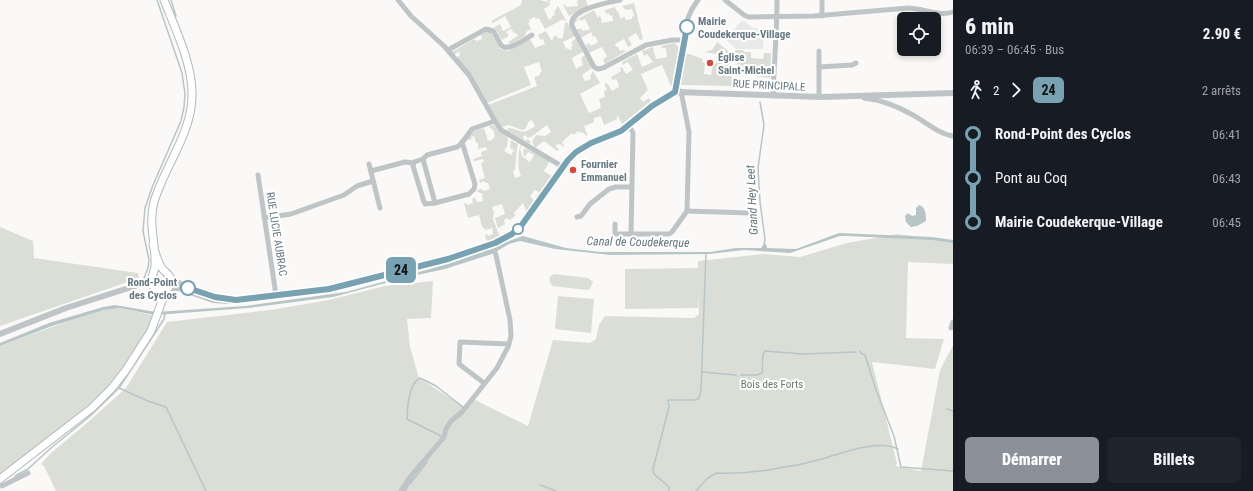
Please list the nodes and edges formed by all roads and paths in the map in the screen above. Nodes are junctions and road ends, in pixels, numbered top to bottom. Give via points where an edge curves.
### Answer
1 (164, 0) edge
2 (398, 0) edge
3 (620, 0) edge
4 (698, 0) edge
5 (777, 0) edge
6 (822, 0) edge
7 (728, 1) edge
8 (953, 12) edge
9 (822, 16) junction
10 (777, 17) junction
11 (532, 35) dead end
12 (684, 40) junction
13 (448, 50) junction
14 (819, 50) dead end
15 (856, 63) dead end
16 (819, 67) junction
17 (953, 91) edge
18 (678, 92) junction
19 (887, 95) junction
20 (773, 96) junction
21 (855, 96) junction
22 (819, 97) junction
23 (887, 104) junction
24 (898, 107) junction
25 (494, 121) junction
26 (629, 125) junction
27 (953, 136) edge
28 (462, 142) junction
29 (423, 159) junction
30 (414, 163) junction
31 (369, 164) dead end
32 (564, 167) junction
33 (370, 171) junction
34 (258, 175) dead end
35 (373, 181) junction
36 (631, 187) junction
37 (435, 203) junction
38 (380, 208) dead end
39 (687, 212) junction
40 (750, 212) dead end
41 (577, 217) dead end
42 (264, 218) junction
43 (615, 224) dead end
44 (630, 234) junction
45 (153, 245) junction
46 (492, 245) junction
47 (165, 272) junction
48 (153, 276) junction
49 (170, 278) junction
50 (155, 289) junction
51 (167, 289) junction
52 (125, 290) junction
53 (276, 295) junction
54 (236, 300) junction
55 (159, 310) junction
56 (953, 322) edge
57 (951, 328) dead end
58 (0, 334) edge
59 (509, 344) junction
60 (484, 383) junction
61 (28, 473) dead end
62 (0, 479) edge
63 (0, 484) edge
64 (403, 491) edge

1 - 45 main road via 189,68 192,101 186,128 154,203 151,224
2 - 13 street via 409,14
3 - 12 street via 591,7 572,19 572,26 594,67 605,67 648,44
4 - 12 street via 690,14
5 - 10 street
6 - 9 street
7 - 10 street via 748,17
8 - 9 street via 943,14 908,8
9 - 10 street
10 - 20 street
11 - 13 street via 506,48 501,45 493,31 486,29
12 - 18 street
13 - 25 street via 473,80
14 - 16 street
15 - 16 street
16 - 22 street
17 - 19 street, RUE PRINCIPALE
18 - 20 street, RUE PRINCIPALE
18 - 26 street via 652,106
18 - 39 street via 689,132
19 - 21 street, RUE PRINCIPALE
19 - 23 street
19 - 24 street via 890,102
20 - 22 street, RUE PRINCIPALE
21 - 22 street, RUE PRINCIPALE
21 - 23 street
23 - 24 street
24 - 27 street via 942,133
25 - 28 street via 472,128
25 - 32 street via 506,133
26 - 32 street via 581,149
26 - 36 street via 633,133
28 - 29 street via 457,147 427,155
28 - 37 street via 475,184 474,189 469,194
29 - 30 street
29 - 37 street
30 - 33 street via 405,162
30 - 37 street via 424,203
31 - 33 street
32 - 46 street via 521,226
33 - 35 street
34 - 42 street, RUE LUCIE AUBRAC
35 - 38 street
35 - 42 street via 357,186 344,195 291,214
36 - 41 street via 609,189
36 - 44 street
39 - 40 street
39 - 44 street via 670,233
42 - 53 street, RUE LUCIE AUBRAC
43 - 44 street via 615,234
45 - 47 main road
45 - 48 main road
46 - 53 street via 352,284
46 - 59 street via 510,323
47 - 48 main road via 158,272
47 - 49 main road
48 - 50 main road via 151,283
48 - 52 street via 144,283
49 - 51 main road via 171,283
49 - 54 street via 207,295
50 - 51 main road
50 - 52 street via 144,287
50 - 55 main road
51 - 54 street via 179,288 213,300
51 - 55 main road
52 - 58 street via 66,308
53 - 54 street
55 - 62 main road via 151,331 126,370 106,394 92,408
56 - 57 street
59 - 60 street via 500,363
59 - 60 street via 460,342 459,364
60 - 64 street via 462,412 446,427 444,437 413,474
61 - 63 street via 2,486

